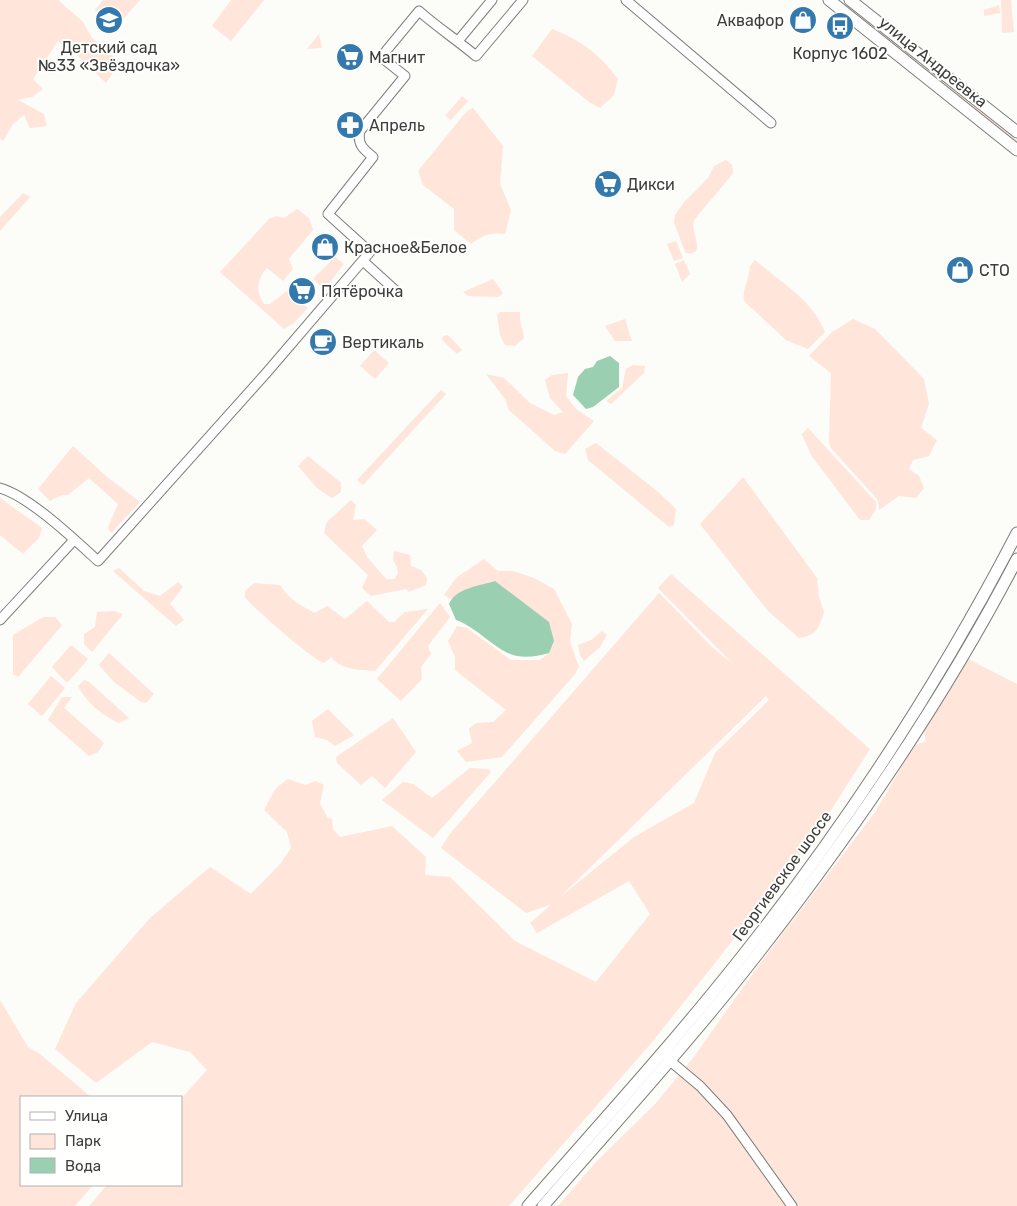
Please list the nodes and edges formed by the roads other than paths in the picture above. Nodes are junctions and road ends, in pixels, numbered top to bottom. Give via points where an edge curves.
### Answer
1 (492, 0) edge
2 (523, 0) edge
3 (626, 0) edge
4 (829, 0) edge
5 (850, 0) edge
6 (880, 23) junction
7 (871, 34) junction
8 (458, 41) junction
9 (921, 56) junction
10 (913, 67) junction
11 (771, 123) dead end
12 (1017, 132) edge
13 (1017, 150) edge
14 (363, 261) junction
15 (395, 290) dead end
16 (0, 488) edge
17 (1017, 533) edge
18 (74, 540) junction
19 (1017, 559) edge
20 (0, 620) edge
21 (672, 1041) junction
22 (669, 1060) junction
23 (528, 1206) edge
24 (543, 1206) edge
25 (792, 1206) edge

1 - 8 street
2 - 8 street via 476,56
3 - 11 street
4 - 7 main road, улица Андреевка
5 - 6 main road, улица Андреевка
6 - 7 main road
6 - 9 main road, улица Андреевка
7 - 10 main road, улица Андреевка
8 - 14 street via 419,11 381,57 405,76 360,130 361,147 373,157 328,214 370,252
9 - 10 main road via 920,62
9 - 12 main road, улица Андреевка
10 - 13 main road, улица Андреевка
14 - 15 street
14 - 18 street via 98,561
16 - 18 street via 26,502
17 - 21 main road, Георгиевское шоссе via 923,699 862,792 762,931
18 - 20 street
19 - 22 main road, Георгиевское шоссе via 948,679 879,786 759,951
21 - 22 street
21 - 23 main road, Георгиевское шоссе
22 - 24 main road, Георгиевское шоссе
22 - 25 street via 727,1115

